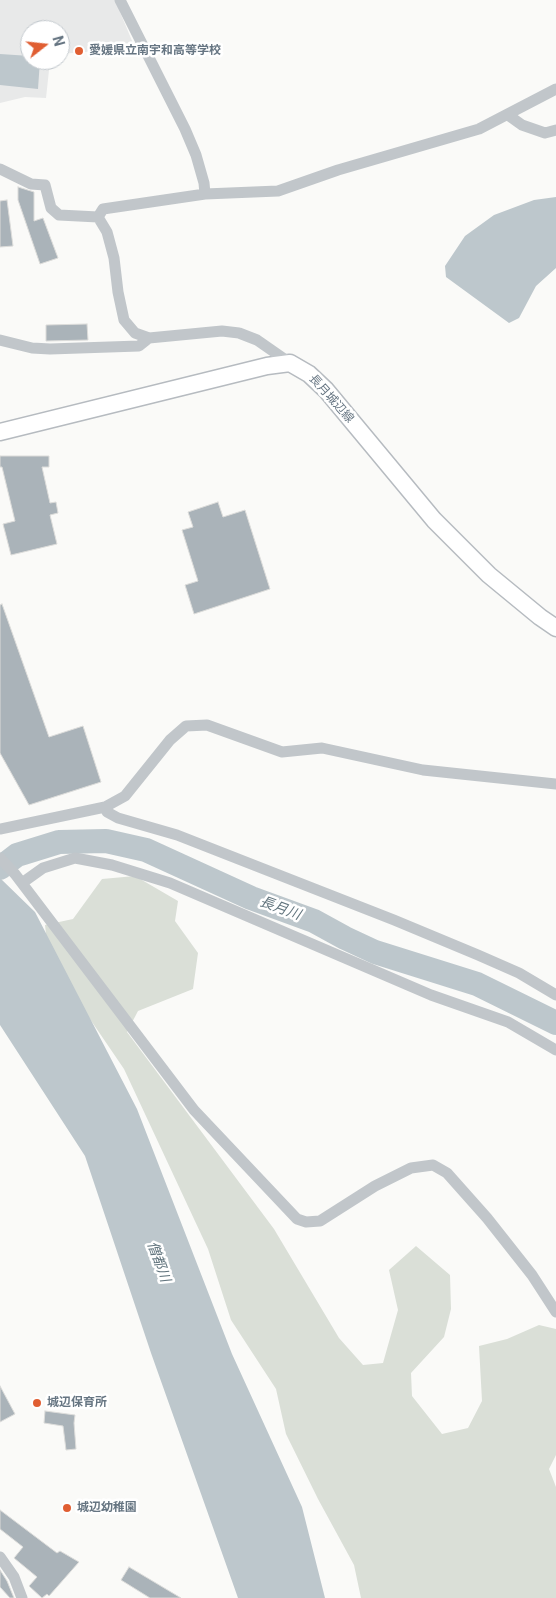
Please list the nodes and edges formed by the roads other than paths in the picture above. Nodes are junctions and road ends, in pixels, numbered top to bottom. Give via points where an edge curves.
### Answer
1 (120, 0) edge
2 (556, 89) edge
3 (508, 115) junction
4 (556, 130) edge
5 (0, 169) edge
6 (204, 194) junction
7 (98, 217) junction
8 (149, 338) junction
9 (0, 340) edge
10 (290, 363) junction
11 (0, 432) edge
12 (556, 628) edge
13 (556, 784) edge
14 (105, 807) junction
15 (0, 829) edge
16 (0, 858) edge
17 (18, 879) junction
18 (556, 994) edge
19 (556, 1050) edge
20 (556, 1312) edge
21 (0, 1557) edge
22 (22, 1598) edge

1 - 6 street via 185,129 196,155
2 - 3 street
3 - 4 street via 522,125 544,133
3 - 6 street via 479,129 338,170 278,192
5 - 7 street via 31,184 44,185 51,208 59,215
6 - 7 street via 104,209
7 - 8 street via 107,232 114,258 124,320 135,333
8 - 9 street via 139,346 50,349
8 - 10 street via 222,331 239,333 257,340
10 - 11 main road
10 - 12 main road, 長月城辺線 via 309,374 326,390 434,520 489,575
13 - 14 street via 423,770 322,748 282,752 206,725 186,726 170,740 125,796
14 - 15 street
14 - 18 street via 118,818 178,834 470,951 519,972
16 - 17 street
17 - 19 street via 75,858 112,865 170,884 431,995 508,1022
17 - 20 street via 194,1110 297,1219 320,1221 375,1186 411,1168 433,1166 447,1173 487,1218 532,1275
21 - 22 street via 14,1577

